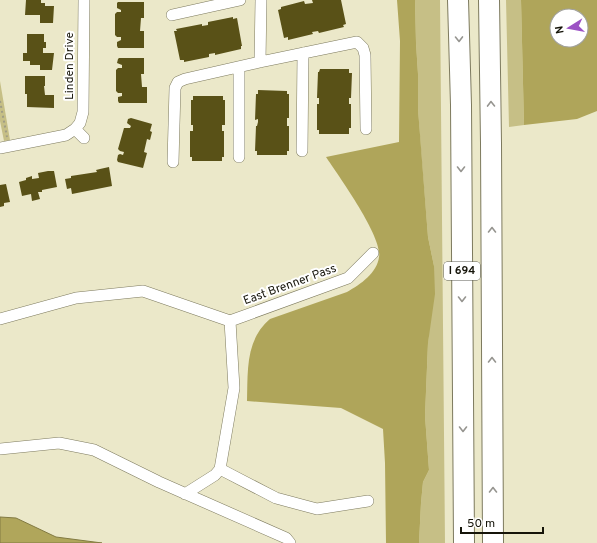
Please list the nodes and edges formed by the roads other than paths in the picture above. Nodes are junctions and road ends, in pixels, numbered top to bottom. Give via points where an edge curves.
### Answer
1 (84, 0) edge
2 (240, 0) edge
3 (261, 0) edge
4 (458, 0) edge
5 (489, 0) edge
6 (172, 15) dead end
7 (303, 53) junction
8 (260, 62) junction
9 (239, 67) junction
10 (75, 129) junction
11 (366, 129) dead end
12 (84, 138) dead end
13 (4, 147) edge
14 (302, 151) dead end
15 (239, 157) dead end
16 (173, 162) dead end
17 (373, 253) dead end
18 (0, 319) edge
19 (230, 321) junction
20 (0, 449) edge
21 (220, 469) junction
22 (185, 494) junction
23 (368, 501) dead end
24 (290, 543) edge
25 (464, 543) edge
26 (493, 543) edge

1 - 10 street, Linden Drive via 83,112
2 - 6 street
3 - 8 street
4 -> 25 highway, I 694
26 -> 5 highway, I 694
7 - 8 street
7 - 11 street via 357,42 360,45 365,55
7 - 14 street
8 - 9 street
9 - 15 street
9 - 16 street via 178,82 175,88
10 - 12 street
10 - 13 street via 60,137
17 - 19 street, East Brenner Pass via 348,278
18 - 19 street via 76,298 144,292
19 - 21 street via 234,388
20 - 22 street via 59,443 94,450
21 - 22 street via 216,475
21 - 23 street via 276,498 317,509
22 - 24 street via 286,538

